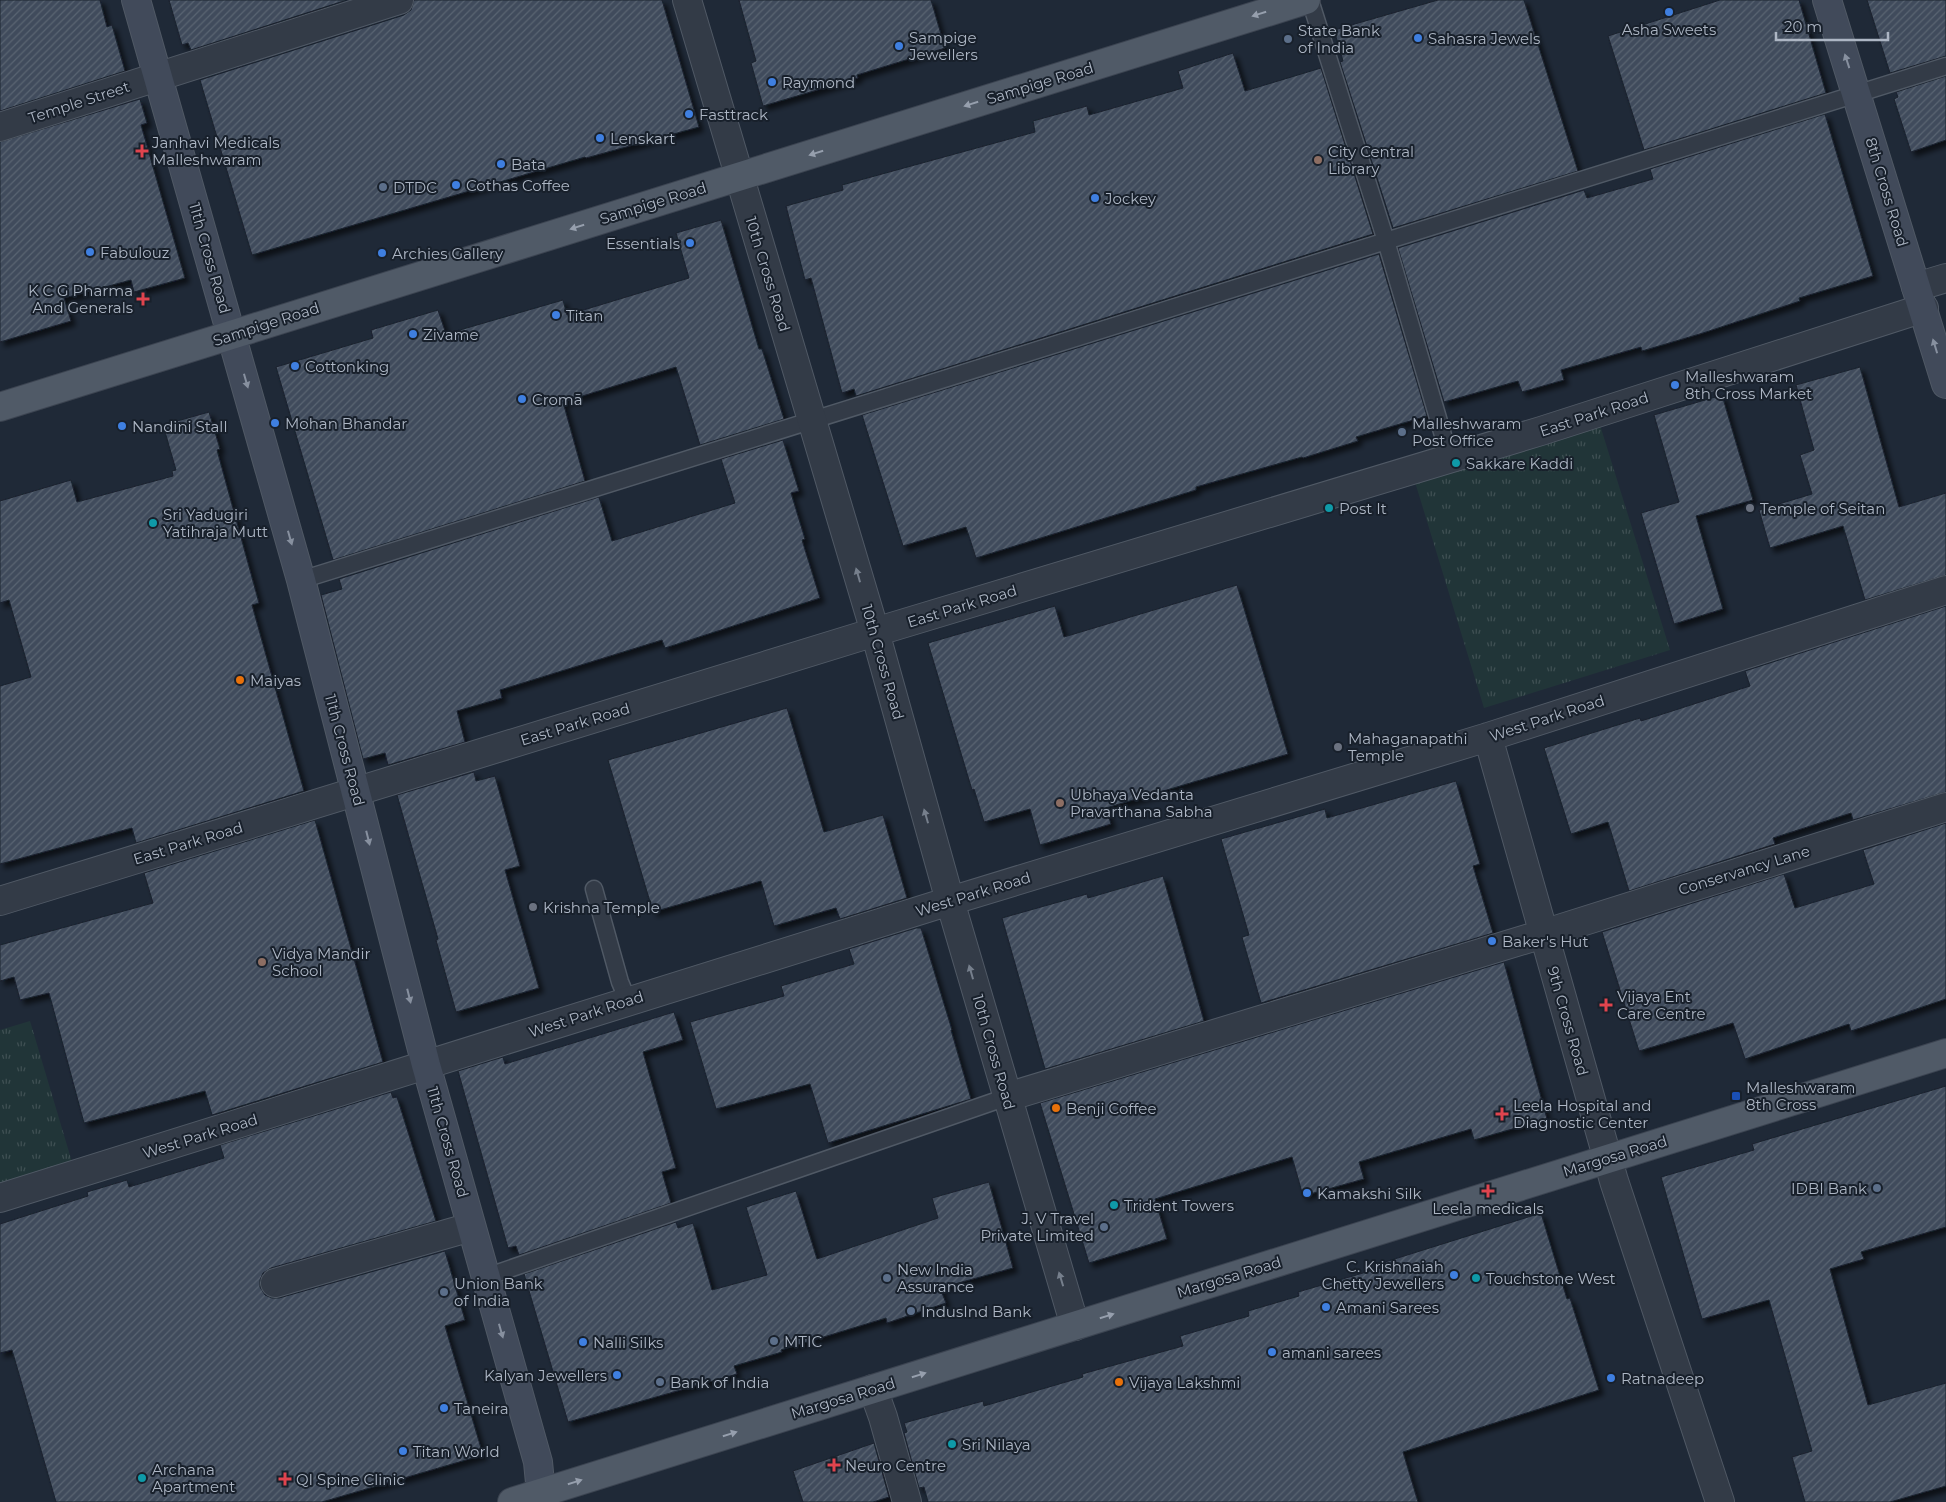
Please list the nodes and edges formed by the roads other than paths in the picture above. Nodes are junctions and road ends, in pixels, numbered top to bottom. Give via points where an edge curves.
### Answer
1 (136, 0) edge
2 (399, 0) edge
3 (687, 0) edge
4 (1308, 0) edge
5 (1827, 0) edge
6 (1946, 66) edge
7 (157, 77) junction
8 (1857, 94) junction
9 (0, 127) edge
10 (738, 177) junction
11 (1386, 241) junction
12 (1946, 278) edge
13 (1920, 298) junction
14 (232, 335) junction
15 (1946, 384) edge
16 (0, 407) edge
17 (812, 420) junction
18 (1450, 459) junction
19 (301, 580) junction
20 (1946, 590) edge
21 (875, 632) junction
22 (1488, 737) junction
23 (356, 791) junction
24 (1946, 807) edge
25 (594, 889) dead end
26 (950, 900) junction
27 (0, 901) edge
28 (1543, 934) junction
29 (628, 1001) junction
30 (1946, 1053) edge
31 (426, 1065) junction
32 (1007, 1097) junction
33 (1608, 1158) junction
34 (0, 1198) edge
35 (471, 1226) junction
36 (486, 1277) junction
37 (275, 1283) dead end
38 (1075, 1326) junction
39 (873, 1389) junction
40 (543, 1497) edge
41 (512, 1502) edge
42 (907, 1502) edge
43 (1720, 1502) edge

1 - 7 street, 11th Cross Road
2 - 7 street, Temple Street
3 - 10 street, 10th Cross Road
4 -> 10 main road, Sampige Road
4 - 11 lane
8 -> 5 street, 8th Cross Road
6 - 8 lane
7 - 9 street, Temple Street
7 - 14 street, 11th Cross Road
8 - 11 lane
8 - 13 street, 8th Cross Road
10 -> 14 main road, Sampige Road
10 - 17 street, 10th Cross Road
11 - 17 lane
11 - 18 lane
12 - 13 street, East Park Road
15 -> 13 street, 8th Cross Road
13 - 18 street, East Park Road via 1541,431
14 - 16 main road, Sampige Road
14 -> 19 street, 11th Cross Road
17 - 19 lane
21 -> 17 street, 10th Cross Road
18 - 21 street, East Park Road
19 - 23 street, 11th Cross Road
20 - 22 street, West Park Road
21 - 23 street, East Park Road
26 -> 21 street, 10th Cross Road
22 - 26 street, West Park Road
22 - 28 street, 9th Cross Road
23 - 27 street, East Park Road
23 -> 31 street, 11th Cross Road
24 - 28 street, Conservancy Lane
25 - 29 lane
26 - 29 street, West Park Road
32 -> 26 street, 10th Cross Road
28 - 32 street, Conservancy Lane
28 - 33 street, 9th Cross Road
29 - 31 street, West Park Road
30 - 33 main road, Margosa Road
31 - 34 street, West Park Road
31 - 35 street, 11th Cross Road
32 - 36 lane
38 -> 32 street, 10th Cross Road
38 -> 33 main road, Margosa Road
33 - 43 street, 9th Cross Road
35 - 36 street, 11th Cross Road
35 - 37 street
36 -> 40 street, 11th Cross Road via 538,1462
39 -> 38 main road, Margosa Road
40 -> 39 main road, Margosa Road
39 - 42 street
40 - 41 main road, Margosa Road

